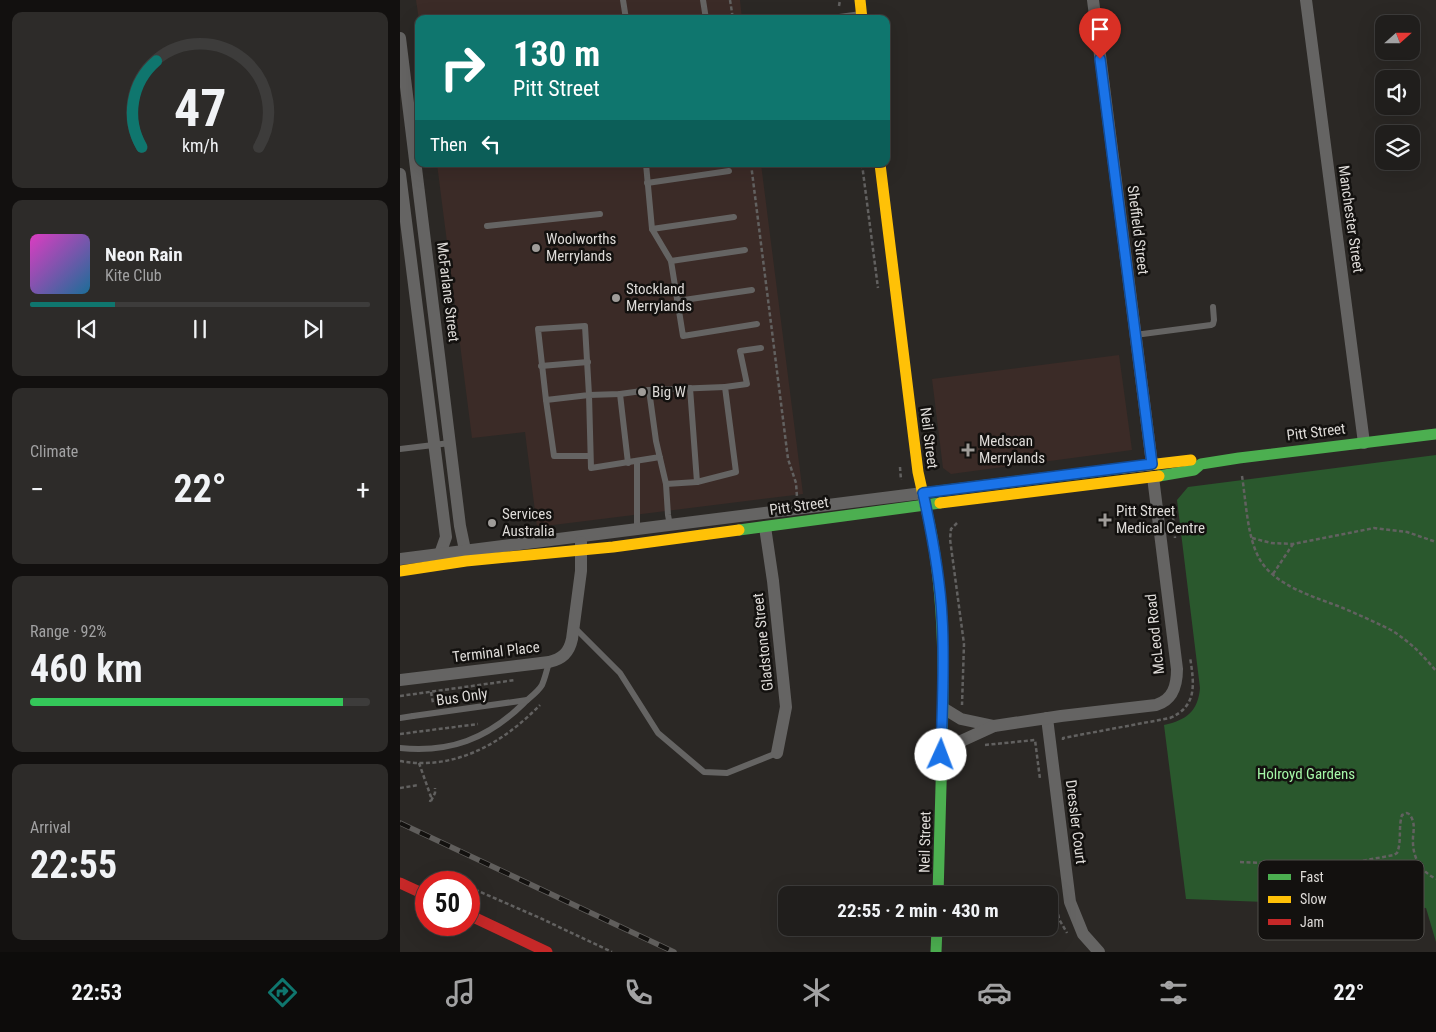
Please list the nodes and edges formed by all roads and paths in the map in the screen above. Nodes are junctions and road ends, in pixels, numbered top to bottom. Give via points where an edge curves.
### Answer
1 (623, 0) edge
2 (703, 0) edge
3 (730, 0) edge
4 (840, 0) edge
5 (860, 0) edge
6 (1093, 0) edge
7 (1306, 0) edge
8 (839, 6) dead end
9 (625, 15) edge
10 (705, 15) edge
11 (732, 15) edge
12 (862, 15) edge
13 (400, 38) edge
14 (415, 161) edge
15 (416, 167) edge
16 (646, 167) edge
17 (751, 167) edge
18 (880, 167) edge
19 (728, 171) dead end
20 (400, 174) edge
21 (647, 183) junction
22 (600, 214) dead end
23 (734, 217) dead end
24 (423, 226) junction
25 (487, 226) dead end
26 (403, 228) edge
27 (652, 229) junction
28 (745, 250) dead end
29 (671, 261) junction
30 (752, 290) dead end
31 (676, 300) junction
32 (1213, 307) dead end
33 (757, 324) dead end
34 (1135, 335) junction
35 (761, 348) dead end
36 (588, 362) junction
37 (542, 366) junction
38 (725, 387) junction
39 (690, 388) junction
40 (649, 390) junction
41 (620, 394) junction
42 (589, 395) junction
43 (546, 400) junction
44 (1436, 434) edge
45 (450, 443) junction
46 (1364, 443) junction
47 (435, 444) junction
48 (400, 448) edge
49 (590, 456) junction
50 (660, 457) junction
51 (637, 461) junction
52 (628, 463) junction
53 (1152, 464) junction
54 (1201, 464) junction
55 (1242, 476) dead end
56 (1153, 477) junction
57 (698, 482) junction
58 (666, 484) junction
59 (797, 499) dead end
60 (925, 499) junction
61 (957, 523) dead end
62 (670, 525) junction
63 (765, 527) junction
64 (950, 529) dead end
65 (637, 530) junction
66 (1252, 538) junction
67 (1436, 542) edge
68 (581, 544) junction
69 (1293, 544) junction
70 (465, 550) junction
71 (440, 554) junction
72 (400, 559) edge
73 (400, 571) edge
74 (1273, 574) junction
75 (574, 627) junction
76 (549, 662) junction
77 (1436, 671) edge
78 (520, 678) dead end
79 (400, 680) edge
80 (400, 696) edge
81 (527, 700) junction
82 (943, 708) junction
83 (400, 718) edge
84 (1047, 718) junction
85 (482, 724) dead end
86 (994, 726) junction
87 (400, 734) edge
88 (1035, 740) dead end
89 (978, 746) dead end
90 (400, 748) edge
91 (776, 753) joint
92 (941, 755) junction
93 (419, 763) dead end
94 (419, 785) dead end
95 (400, 788) edge
96 (435, 788) dead end
97 (1367, 860) edge
98 (1417, 860) edge
99 (1240, 862) dead end
100 (1258, 863) edge
101 (1424, 872) edge
102 (1436, 879) edge
103 (400, 883) edge
104 (938, 886) edge
105 (415, 890) edge
106 (480, 892) edge
107 (480, 921) edge
108 (937, 936) edge
109 (535, 949) edge
110 (547, 952) edge
111 (612, 952) edge
112 (936, 952) edge
113 (1098, 952) edge

1 - 9 lane
2 - 10 lane
3 - 11 path
4 - 8 path
5 - 12 main road
6 - 34 street, Sheffield Street
7 - 46 street, Manchester Street
13 - 14 street, McFarlane Street
15 - 24 street, McFarlane Street
16 - 21 lane
17 - 59 path via 788,459 796,483
18 - 60 main road, Neil Street via 918,472
19 - 21 lane
20 - 26 street
21 - 27 lane
22 - 25 lane
23 - 27 lane
24 - 26 lane
24 - 45 street, McFarlane Street
26 - 47 street
27 - 29 lane
28 - 29 lane
29 - 31 lane
30 - 31 lane
31 - 33 lane via 682,336
32 - 34 lane via 1214,323 1211,325
34 - 53 street, Sheffield Street
35 - 38 lane via 740,351 747,384
36 - 37 lane
36 - 37 lane via 585,326 547,328 538,329
36 - 42 lane
37 - 43 lane
38 - 39 lane
38 - 57 lane via 736,472
39 - 40 lane
39 - 57 lane
40 - 41 lane
40 - 50 lane
41 - 42 lane
41 - 52 lane
42 - 43 lane
42 - 49 lane
43 - 49 lane via 554,456
44 - 46 main road, Pitt Street
45 - 47 lane
45 - 70 street, McFarlane Street
46 - 54 main road, Pitt Street
47 - 48 lane
47 - 71 street via 446,537
49 - 52 lane via 591,468
50 - 51 lane
50 - 58 lane
51 - 52 lane
51 - 65 lane
53 - 54 main road, Pitt Street via 1192,460
53 - 60 main road, Pitt Street
54 - 56 main road, Pitt Street via 1194,470
55 - 66 path
56 - 60 main road, Pitt Street
56 - 84 street, McLeod Road via 1177,669 1172,694 1156,705
57 - 58 lane
58 - 62 lane
60 - 62 street, Pitt Street
60 - 63 main road, Pitt Street
60 - 82 main road, Neil Street via 942,616
61 - 64 path
62 - 65 street, Pitt Street
63 - 68 main road, Pitt Street
63 - 91 street, Gladstone Street via 786,707
65 - 68 street, Pitt Street
66 - 69 path
66 - 74 path via 1259,559
67 - 69 path via 1407,532 1374,528
68 - 70 street, Pitt Street
68 - 73 main road, Pitt Street
68 - 75 street, Terminal Place
69 - 74 path
70 - 71 street, Pitt Street
71 - 72 street, Pitt Street
74 - 77 path via 1292,588 1366,617 1392,631 1414,647
75 - 76 street, Terminal Place via 567,652
75 - 91 lane via 620,673 658,733 704,772 727,773
76 - 79 street, Terminal Place
76 - 81 lane via 541,686
78 - 80 path
81 - 83 lane, Bus Only, bridge
81 - 90 lane via 510,717 468,742 431,749
82 - 86 street, McLeod Road via 961,719
82 - 92 main road, Neil Street
84 - 86 street, McLeod Road
84 - 113 street, Dressler Court via 1070,902 1083,934
85 - 87 path
86 - 92 street, McLeod Road via 959,742
88 - 89 path
92 - 104 main road, Neil Street
93 - 96 path via 430,802
94 - 95 path
97 - 98 path via 1397,853 1400,848 1400,822 1407,812 1413,820 1413,846
99 - 100 path
101 - 102 path
103 - 105 main road
106 - 111 path
107 - 109 main road
108 - 112 main road
109 - 110 main road

